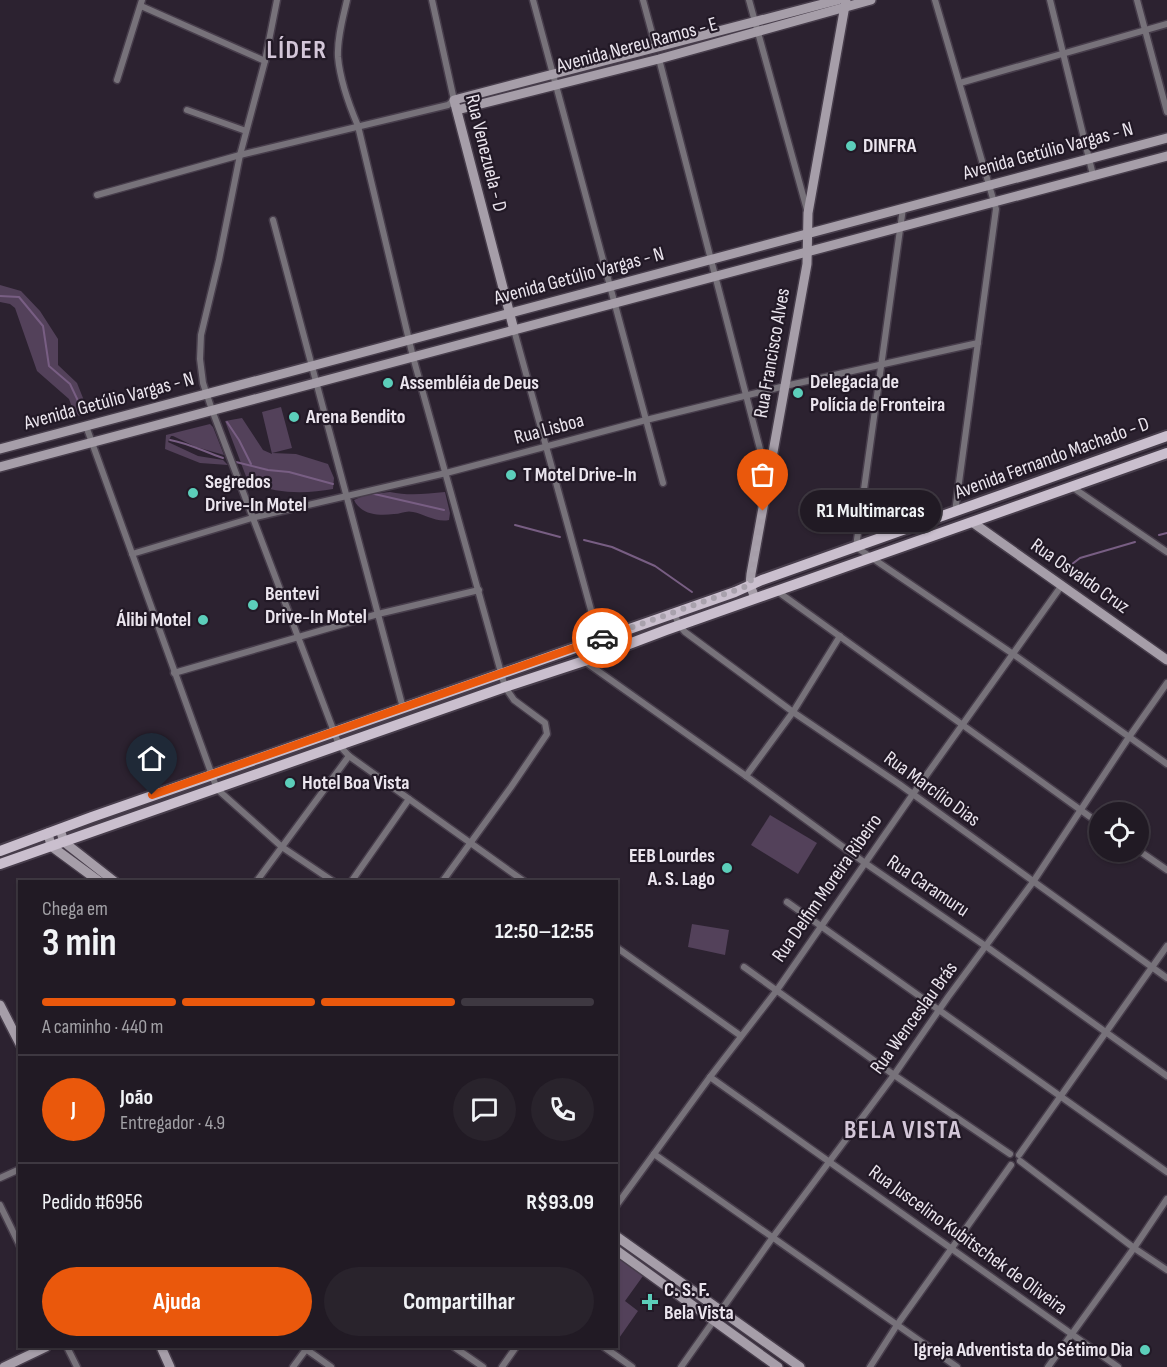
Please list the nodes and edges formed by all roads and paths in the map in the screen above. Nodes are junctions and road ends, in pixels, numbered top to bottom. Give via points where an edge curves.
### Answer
1 (277, 0) edge
2 (347, 0) edge
3 (432, 0) edge
4 (533, 0) edge
5 (643, 0) edge
6 (749, 0) edge
7 (871, 0) edge
8 (935, 0) edge
9 (1050, 0) edge
10 (1137, 0) edge
11 (843, 2) edge
12 (141, 3) edge
13 (1167, 24) edge
14 (756, 26) junction
15 (1145, 30) junction
16 (656, 48) junction
17 (1064, 54) junction
18 (659, 59) junction
19 (265, 61) junction
20 (117, 80) dead end
21 (555, 80) junction
22 (960, 83) junction
23 (453, 105) junction
24 (188, 110) dead end
25 (1167, 112) edge
26 (358, 126) junction
27 (246, 131) junction
28 (1167, 138) edge
29 (240, 156) junction
30 (1167, 156) edge
31 (1089, 159) junction
32 (1093, 176) junction
33 (989, 185) junction
34 (97, 195) dead end
35 (994, 202) junction
36 (903, 208) junction
37 (808, 213) junction
38 (273, 220) dead end
39 (901, 227) junction
40 (807, 234) junction
41 (808, 252) junction
42 (711, 259) junction
43 (716, 276) junction
44 (610, 286) junction
45 (616, 303) junction
46 (509, 313) junction
47 (514, 330) junction
48 (410, 340) junction
49 (978, 343) junction
50 (413, 357) junction
51 (882, 364) junction
52 (311, 365) junction
53 (316, 382) junction
54 (785, 386) junction
55 (207, 394) junction
56 (746, 395) junction
57 (212, 410) junction
58 (646, 420) junction
59 (86, 426) junction
60 (1167, 436) edge
61 (92, 443) junction
62 (547, 447) junction
63 (0, 449) edge
64 (1167, 453) edge
65 (0, 467) edge
66 (446, 473) junction
67 (768, 479) junction
68 (663, 483) dead end
69 (1071, 487) junction
70 (346, 495) junction
71 (955, 512) junction
72 (252, 518) junction
73 (972, 522) junction
74 (856, 546) junction
75 (1167, 552) edge
76 (132, 554) junction
77 (871, 557) junction
78 (750, 585) junction
79 (1062, 585) junction
80 (479, 590) junction
81 (777, 591) junction
82 (755, 598) junction
83 (674, 613) junction
84 (378, 614) junction
85 (679, 625) junction
86 (840, 636) junction
87 (298, 639) junction
88 (599, 639) junction
89 (1013, 654) junction
90 (1167, 660) edge
91 (584, 661) junction
92 (174, 673) junction
93 (501, 675) junction
94 (1167, 683) edge
95 (505, 687) junction
96 (403, 708) junction
97 (793, 711) junction
98 (963, 723) junction
99 (334, 733) junction
100 (1129, 737) junction
101 (339, 745) junction
102 (349, 756) junction
103 (1167, 764) edge
104 (212, 775) junction
105 (746, 776) junction
106 (217, 789) junction
107 (913, 794) junction
108 (410, 799) junction
109 (134, 802) junction
110 (1081, 811) junction
111 (138, 816) junction
112 (1089, 816) edge
113 (60, 829) junction
114 (48, 833) junction
115 (64, 842) junction
116 (471, 843) junction
117 (51, 846) junction
118 (282, 847) junction
119 (0, 851) edge
120 (1149, 858) edge
121 (865, 863) junction
122 (0, 864) edge
123 (1167, 870) edge
124 (94, 872) junction
125 (99, 880) edge
126 (111, 880) edge
127 (257, 880) edge
128 (331, 880) edge
129 (352, 880) edge
130 (443, 880) edge
131 (522, 880) edge
132 (1034, 882) junction
133 (787, 902) dead end
134 (821, 926) junction
135 (987, 946) junction
136 (1167, 946) edge
137 (618, 948) edge
138 (744, 967) dead end
139 (1152, 967) junction
140 (1167, 978) edge
141 (777, 990) junction
142 (0, 1005) edge
143 (939, 1009) junction
144 (1106, 1032) junction
145 (741, 1036) junction
146 (18, 1039) edge
147 (894, 1076) junction
148 (1167, 1076) edge
149 (710, 1077) junction
150 (1060, 1096) junction
151 (654, 1154) junction
152 (1010, 1154) junction
153 (1019, 1158) junction
154 (829, 1160) junction
155 (1011, 1165) junction
156 (18, 1170) edge
157 (1167, 1172) edge
158 (0, 1178) edge
159 (1167, 1199) edge
160 (618, 1203) edge
161 (0, 1205) edge
162 (618, 1237) edge
163 (773, 1238) junction
164 (18, 1242) edge
165 (952, 1248) junction
166 (1134, 1248) junction
167 (618, 1251) edge
168 (1167, 1270) edge
169 (721, 1310) junction
170 (714, 1322) junction
171 (897, 1325) junction
172 (1072, 1335) junction
173 (44, 1348) edge
174 (68, 1348) edge
175 (161, 1348) edge
176 (306, 1348) edge
177 (455, 1348) edge
178 (515, 1348) edge
179 (605, 1348) edge
180 (4, 1367) edge
181 (77, 1367) edge
182 (170, 1367) edge
183 (293, 1367) edge
184 (331, 1367) edge
185 (483, 1367) edge
186 (502, 1367) edge
187 (632, 1367) edge
188 (681, 1367) edge
189 (778, 1367) edge
190 (800, 1367) edge
191 (870, 1367) edge
192 (957, 1367) edge
193 (1048, 1367) edge
194 (1118, 1367) edge

1 - 19 street
2 - 26 street via 338,57 347,99
3 - 23 street, Rua Venezuela - D
4 - 21 street
5 - 16 street
6 - 14 street
7 - 11 street, Avenida Nereu Ramos - E
8 - 22 street
9 - 17 street
10 - 15 street
11 - 14 street, Avenida Nereu Ramos - E
11 - 37 street, Rua Francisco Alves
12 - 19 street
12 - 20 street
13 - 15 street
14 - 16 street, Avenida Nereu Ramos - E
14 - 18 street, Avenida Nereu Ramos - E
14 - 37 street
15 - 17 street
15 - 25 street
16 - 21 street, Avenida Nereu Ramos - E
17 - 22 street
17 - 31 street
18 - 21 street, Avenida Nereu Ramos - E
18 - 42 street
19 - 27 street
21 - 23 street, Avenida Nereu Ramos - E
21 - 44 street
22 - 33 street
23 - 26 street, Avenida Nereu Ramos - E
23 - 46 street, Rua Venezuela - D
24 - 27 street
26 - 29 street, Avenida Nereu Ramos - E
26 - 48 street
27 - 29 street
28 - 31 street, Avenida Getúlio Vargas - N
29 - 34 street, Avenida Nereu Ramos - E
29 - 55 street via 201,335 200,359
30 - 32 street, Avenida Getúlio Vargas - N
31 - 32 street
31 - 33 street, Avenida Getúlio Vargas - N
32 - 35 street, Avenida Getúlio Vargas - N
33 - 35 street
33 - 36 street, Avenida Getúlio Vargas - N
35 - 39 street, Avenida Getúlio Vargas - N
35 - 49 street
36 - 39 street
36 - 40 street, Avenida Getúlio Vargas - N
37 - 40 street, Rua Francisco Alves
38 - 52 street
39 - 41 street, Avenida Getúlio Vargas - N
39 - 51 street
40 - 41 street, Rua Francisco Alves
40 - 42 street, Avenida Getúlio Vargas - N
41 - 43 street, Avenida Getúlio Vargas - N
41 - 54 street, Rua Francisco Alves
42 - 43 street
42 - 44 street, Avenida Getúlio Vargas - N
43 - 45 street, Avenida Getúlio Vargas - N
43 - 56 street
44 - 45 street
44 - 46 street, Avenida Getúlio Vargas - N
45 - 47 street, Avenida Getúlio Vargas - N
45 - 58 street
46 - 47 street, Rua Venezuela - D
46 - 48 street, Avenida Getúlio Vargas - N
47 - 50 street, Avenida Getúlio Vargas - N
47 - 62 street
48 - 50 street
48 - 52 street, Avenida Getúlio Vargas - N
49 - 51 street, Rua Lisboa
49 - 71 street
50 - 53 street, Avenida Getúlio Vargas - N
50 - 66 street
51 - 54 street, Rua Lisboa
51 - 74 street
52 - 53 street
52 - 55 street, Avenida Getúlio Vargas - N
53 - 57 street, Avenida Getúlio Vargas - N
53 - 70 street
54 - 56 street, Rua Lisboa
54 - 67 street, Rua Francisco Alves
55 - 57 street
55 - 59 street, Avenida Getúlio Vargas - N
56 - 58 street, Rua Lisboa
56 - 67 street
57 - 61 street, Avenida Getúlio Vargas - N
57 - 72 street
58 - 62 street, Rua Lisboa
58 - 68 street
59 - 61 street
59 - 63 street, Avenida Getúlio Vargas - N
60 - 71 main road, Avenida Fernando Machado - D
61 - 65 street, Avenida Getúlio Vargas - N
61 - 76 street
62 - 66 street, Rua Lisboa
62 - 88 street
64 - 69 main road, Avenida Fernando Machado - D
66 - 70 street, Rua Lisboa
66 - 80 street
67 - 78 street, Rua Francisco Alves
69 - 73 main road, Avenida Fernando Machado - D
69 - 75 street
70 - 72 street, Rua Lisboa
70 - 84 street
71 - 74 main road, Avenida Fernando Machado - D
72 - 76 street, Rua Lisboa
72 - 87 street
73 - 77 main road, Avenida Fernando Machado - D
73 - 79 street, Rua Osvaldo Cruz
74 - 77 street
74 - 78 main road, Avenida Fernando Machado - D
76 - 92 street
77 - 81 main road, Avenida Fernando Machado - D
77 - 89 street
78 - 82 street
78 - 83 main road, Avenida Fernando Machado - D
79 - 89 street, Rua Delfim Moreira Ribeiro
79 - 90 street, Rua Osvaldo Cruz
80 - 84 street
80 - 93 street
81 - 82 main road, Avenida Fernando Machado - D
81 - 86 street
82 - 85 main road, Avenida Fernando Machado - D
83 - 85 street
83 - 88 main road, Avenida Fernando Machado - D
84 - 87 street
84 - 96 street
85 - 91 main road, Avenida Fernando Machado - D
85 - 97 street, Rua Marcílio Dias
86 - 97 street
86 - 98 street
87 - 92 street
87 - 99 street
88 - 93 main road, Avenida Fernando Machado - D
89 - 98 street, Rua Delfim Moreira Ribeiro
89 - 100 street
91 - 95 main road, Avenida Fernando Machado - D
91 - 105 street, Rua Caramuru
92 - 104 street
93 - 95 street
93 - 96 main road, Avenida Fernando Machado - D
94 - 100 street, Rua Wenceslau Brás
95 - 101 main road, Avenida Fernando Machado - D
95 - 116 street via 514,700 545,723 547,734
96 - 99 main road, Avenida Fernando Machado - D
97 - 105 street
97 - 107 street, Rua Marcílio Dias
98 - 107 street, Rua Delfim Moreira Ribeiro
98 - 110 street
99 - 101 street
99 - 104 main road, Avenida Fernando Machado - D
100 - 103 street
100 - 110 street, Rua Wenceslau Brás
101 - 102 street
101 - 106 main road, Avenida Fernando Machado - D
102 - 108 street
102 - 118 street
104 - 106 street
104 - 109 main road, Avenida Fernando Machado - D
105 - 121 street, Rua Caramuru
106 - 111 main road, Avenida Fernando Machado - D
106 - 118 street
107 - 121 street, Rua Delfim Moreira Ribeiro
107 - 132 street, Rua Marcílio Dias
108 - 116 street
108 - 129 street
109 - 111 main road
109 - 113 main road, Avenida Fernando Machado - D
110 - 112 street
110 - 132 street, Rua Wenceslau Brás
111 - 115 main road, Avenida Fernando Machado - D
113 - 114 main road, Avenida Fernando Machado - D
113 - 115 street
114 - 117 street
114 - 119 main road, Avenida Fernando Machado - D
115 - 117 main road, Avenida Fernando Machado - D
115 - 124 street
116 - 130 street
116 - 131 street
117 - 122 main road, Avenida Fernando Machado - D
117 - 124 street
118 - 127 street
118 - 128 street
120 - 123 street
121 - 134 street, Rua Delfim Moreira Ribeiro
121 - 135 street, Rua Caramuru
124 - 125 street
124 - 126 street
132 - 135 street, Rua Wenceslau Brás
132 - 139 street, Rua Marcílio Dias
133 - 134 street
134 - 141 street, Rua Delfim Moreira Ribeiro
134 - 143 street
135 - 143 street, Rua Wenceslau Brás
135 - 144 street, Rua Caramuru
136 - 139 street
137 - 145 street
138 - 141 street
139 - 140 street, Rua Marcílio Dias
139 - 144 street
141 - 145 street, Rua Delfim Moreira Ribeiro
141 - 147 street
142 - 146 street
143 - 147 street, Rua Wenceslau Brás
143 - 150 street
144 - 148 street, Rua Caramuru
144 - 150 street
145 - 149 street, Rua Delfim Moreira Ribeiro
147 - 152 street
147 - 154 street, Rua Wenceslau Brás
149 - 151 street, Rua Delfim Moreira Ribeiro
149 - 154 street, Rua Juscelino Kubitschek de Oliveira
150 - 153 street
150 - 157 street
151 - 160 street, Rua Delfim Moreira Ribeiro
151 - 163 street
152 - 153 street via 1015,1152
152 - 155 street via 1007,1160
153 - 155 street
153 - 166 street
154 - 163 street, Rua Wenceslau Brás
154 - 165 street, Rua Juscelino Kubitschek de Oliveira
155 - 165 street
156 - 158 street
159 - 166 street
161 - 164 street
162 - 169 street
163 - 169 street, Rua Wenceslau Brás
163 - 171 street
165 - 171 street
165 - 172 street, Rua Juscelino Kubitschek de Oliveira
166 - 168 street
166 - 172 street
167 - 170 street
169 - 170 street, Rua Wenceslau Brás
169 - 190 street
170 - 188 street, Rua Wenceslau Brás
170 - 189 street
171 - 191 street
171 - 192 street
172 - 193 street
172 - 194 street, Rua Juscelino Kubitschek de Oliveira
173 - 180 street
174 - 181 street
175 - 182 street
176 - 183 street
176 - 184 street
177 - 185 street
178 - 186 street
179 - 187 street

